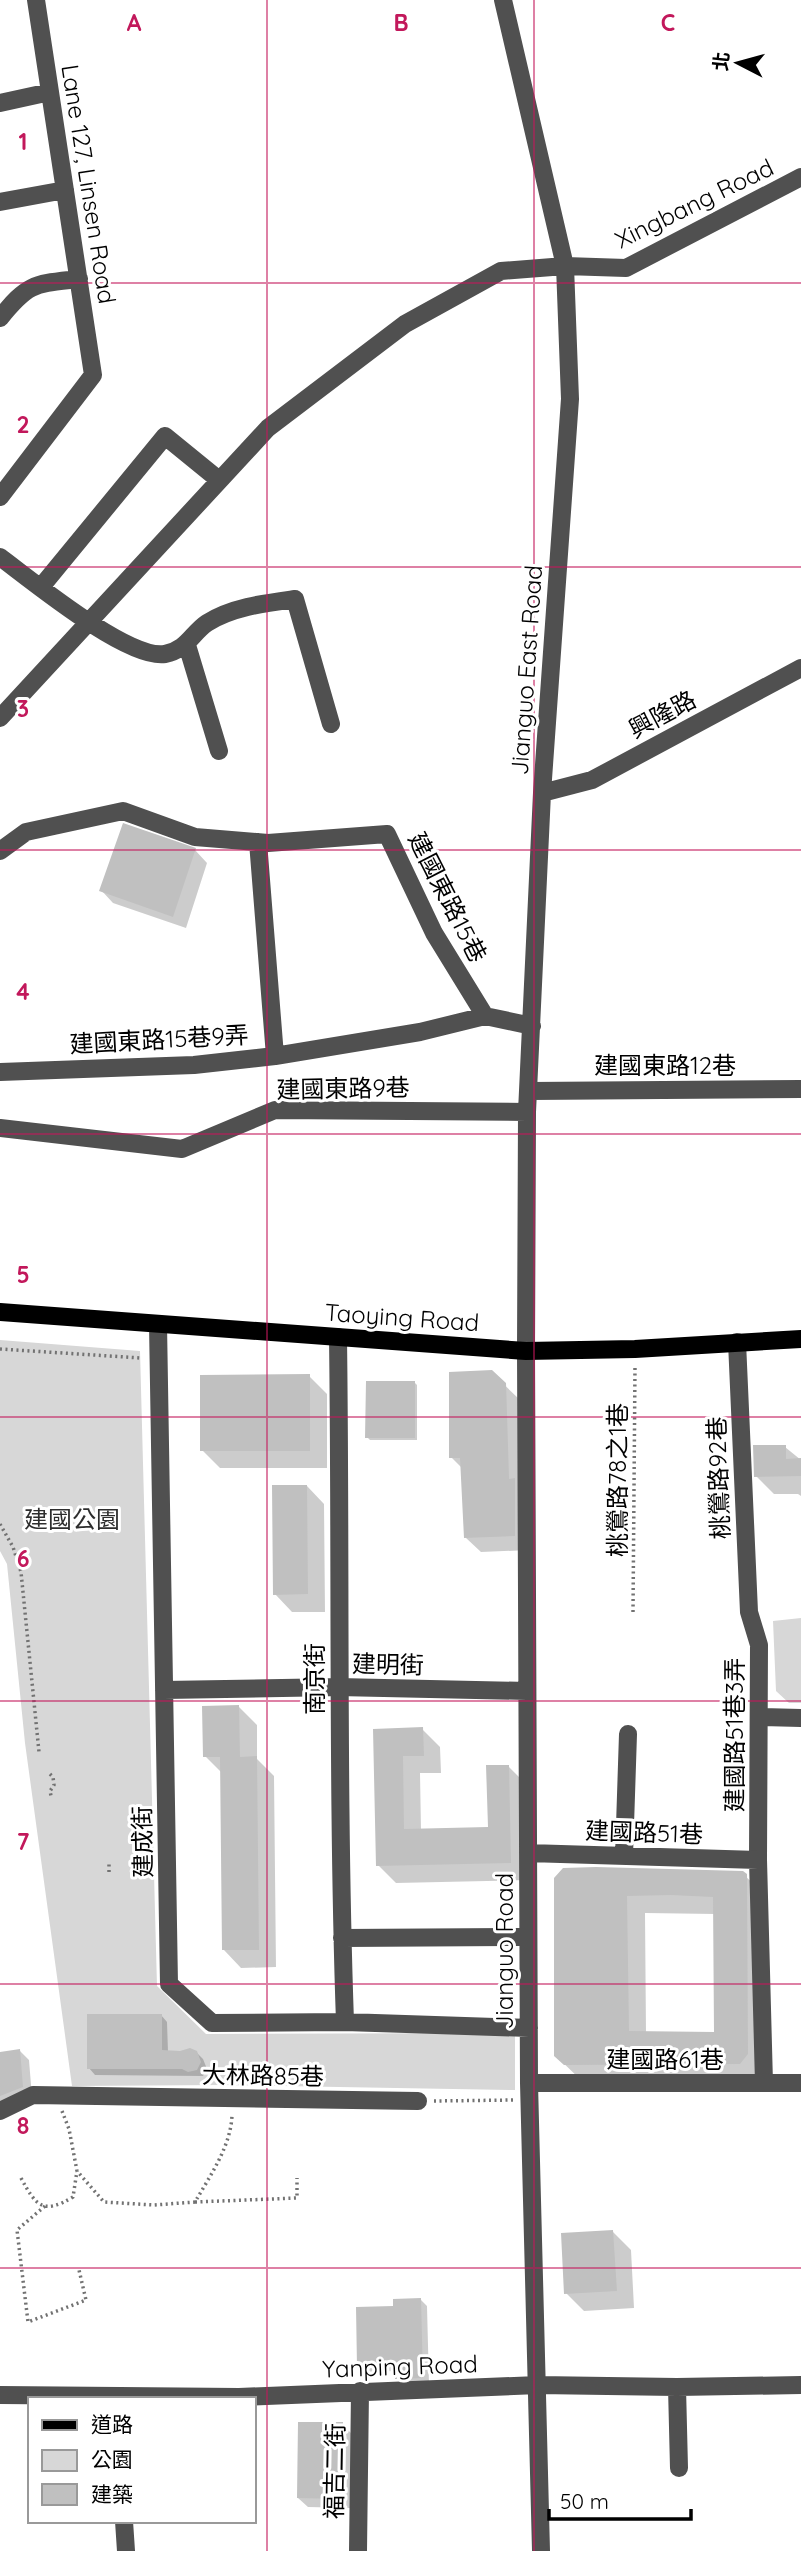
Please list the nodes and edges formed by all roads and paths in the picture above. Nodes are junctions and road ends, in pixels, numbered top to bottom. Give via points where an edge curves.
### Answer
1 (36, 0) edge
2 (503, 0) edge
3 (50, 92) junction
4 (0, 103) edge
5 (801, 177) edge
6 (65, 190) junction
7 (0, 202) edge
8 (565, 266) junction
9 (79, 279) junction
10 (0, 318) edge
11 (219, 481) junction
12 (0, 497) edge
13 (0, 557) edge
14 (41, 587) junction
15 (89, 622) junction
16 (187, 645) junction
17 (801, 668) edge
18 (0, 718) edge
19 (331, 724) dead end
20 (219, 751) dead end
21 (542, 793) junction
22 (258, 842) junction
23 (0, 851) edge
24 (485, 1016) junction
25 (532, 1026) junction
26 (275, 1056) junction
27 (0, 1072) edge
28 (801, 1089) edge
29 (530, 1091) junction
30 (527, 1112) junction
31 (0, 1128) edge
32 (0, 1312) edge
33 (158, 1324) junction
34 (338, 1337) junction
35 (801, 1339) edge
36 (737, 1342) junction
37 (0, 1349) edge
38 (635, 1349) junction
39 (526, 1351) junction
40 (142, 1358) dead end
41 (0, 1524) edge
42 (633, 1612) dead end
43 (748, 1612) joint
44 (338, 1688) junction
45 (164, 1690) junction
46 (527, 1691) junction
47 (759, 1717) junction
48 (801, 1718) edge
49 (628, 1734) dead end
50 (39, 1752) dead end
51 (50, 1774) dead end
52 (51, 1796) dead end
53 (528, 1853) junction
54 (624, 1856) junction
55 (758, 1860) junction
56 (109, 1863) dead end
57 (109, 1872) dead end
58 (528, 1937) junction
59 (342, 1938) junction
60 (345, 2022) junction
61 (529, 2028) junction
62 (764, 2083) junction
63 (801, 2083) edge
64 (529, 2091) junction
65 (56, 2096) junction
66 (233, 2100) junction
67 (418, 2101) joint
68 (0, 2111) edge
69 (77, 2171) junction
70 (21, 2178) dead end
71 (297, 2178) dead end
72 (195, 2202) junction
73 (45, 2206) junction
74 (79, 2270) dead end
75 (538, 2385) junction
76 (801, 2385) edge
77 (677, 2387) junction
78 (360, 2391) junction
79 (0, 2395) edge
80 (111, 2396) edge
81 (175, 2397) edge
82 (256, 2397) edge
83 (679, 2468) dead end
84 (124, 2523) edge
85 (127, 2551) edge
86 (358, 2551) edge
87 (541, 2551) edge

1 - 3 street, Lane 127, Linsen Road
2 - 8 street, Jianguo East Road
3 - 4 street
3 - 6 street, Lane 127, Linsen Road
5 - 8 street, Xingbang Road via 626,268
6 - 7 street
6 - 9 street, Lane 127, Linsen Road
8 - 11 street, Xingbang Road via 501,271 405,324 268,428
8 - 21 street, Jianguo East Road via 570,399
9 - 10 street via 37,284
9 - 12 street, Lane 127, Linsen Road via 93,375
11 - 14 street via 165,436
11 - 15 street, Xingbang Road
13 - 14 street
14 - 15 street
15 - 16 street via 134,648 163,654
15 - 18 street, Xingbang Road
16 - 19 street via 206,623 232,612 295,599
16 - 20 street
17 - 21 street, 興隆路 via 592,780
21 - 25 street, Jianguo East Road
22 - 23 street via 195,837 123,811 26,832
22 - 24 street, 建國東路15巷 via 387,834 434,933
22 - 26 street, 建國東路15巷9弄
24 - 25 street
24 - 26 street via 420,1032
25 - 29 street, Jianguo East Road
26 - 27 street, 建國東路15巷9弄 via 194,1065
28 - 29 street, 建國東路12巷
29 - 30 street, Jianguo East Road
30 - 31 street, 建國東路9巷 via 275,1110 182,1149
30 - 39 street, Jianguo East Road
32 - 33 main road, Taoying Road
33 - 34 main road, Taoying Road
33 - 45 street, 建成街
34 - 39 main road, Taoying Road
34 - 44 street, 南京街
35 - 36 main road, Taoying Road
36 - 38 main road, Taoying Road
36 - 43 street, 桃鶯路92巷
37 - 40 path
38 - 39 main road, Taoying Road
38 - 42 path, 桃鶯路78之1巷
39 - 46 street, Jianguo Road
41 - 50 path via 21,1572
43 - 47 street, 建國路51巷3弄 via 759,1645
44 - 45 street, 建明街
44 - 46 street, 建明街
44 - 59 street, 南京街
45 - 60 street, 建成街 via 169,1984 212,2023
46 - 53 street, Jianguo Road
47 - 48 street
47 - 55 street, 建國路51巷3弄
49 - 54 street
51 - 52 path
53 - 54 street, 建國路51巷
53 - 58 street, Jianguo Road
54 - 55 street, 建國路51巷
55 - 62 street, 建國路51巷3弄
56 - 57 path
58 - 59 street
58 - 61 street, Jianguo Road
59 - 60 street, 南京街
60 - 61 street, 建成街
61 - 64 street, Jianguo Road
62 - 63 street, 建國路61巷
62 - 64 street, 建國路61巷
64 - 67 path
64 - 75 street, Jianguo Road
65 - 66 street, 大林路85巷
65 - 68 street, 大林路85巷 via 33,2095
65 - 69 path via 69,2129
66 - 67 street, 大林路85巷
66 - 72 path via 232,2126
69 - 72 path via 104,2202
69 - 73 path via 73,2197 55,2208
70 - 73 path via 30,2196
71 - 72 path via 297,2198
73 - 74 path via 17,2230 28,2322 86,2300
75 - 77 street, Yanping Road
75 - 78 street, Yanping Road
75 - 87 street, Jianguo Road
76 - 77 street, Yanping Road
77 - 83 street
78 - 82 street, Yanping Road
78 - 86 street, 福吉二街
79 - 80 street, Yanping Road
80 - 81 street, Yanping Road
84 - 85 street

